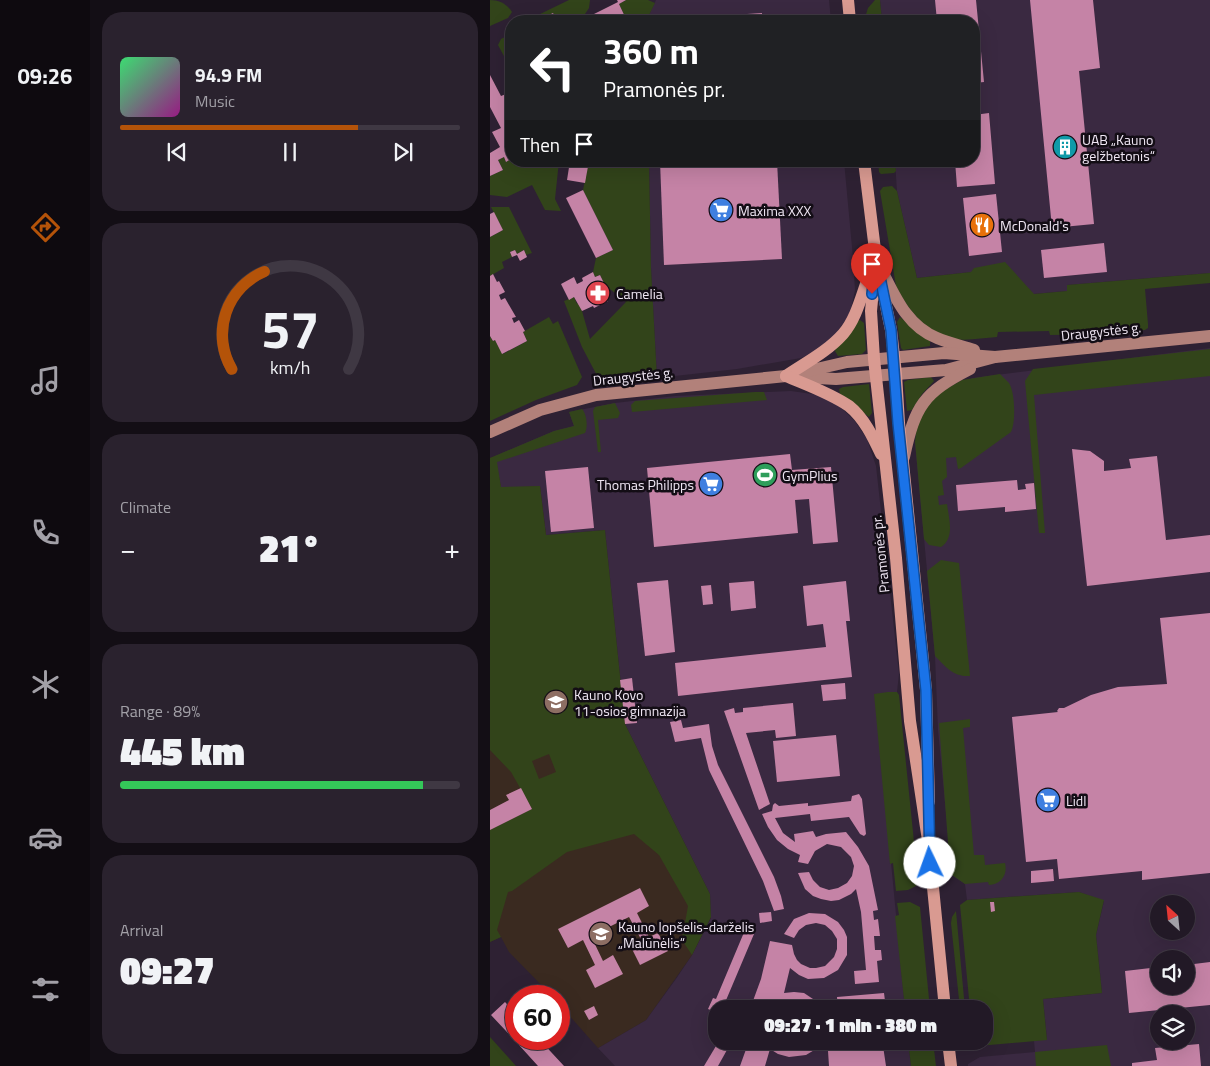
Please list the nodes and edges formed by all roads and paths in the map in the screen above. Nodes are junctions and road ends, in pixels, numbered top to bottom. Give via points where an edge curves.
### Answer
1 (848, 0) edge
2 (849, 15) edge
3 (865, 167) edge
4 (876, 258) junction
5 (1210, 336) edge
6 (894, 357) junction
7 (995, 357) junction
8 (874, 359) junction
9 (896, 374) junction
10 (786, 376) junction
11 (876, 376) junction
12 (490, 432) edge
13 (884, 460) junction
14 (903, 462) junction
15 (929, 847) junction
16 (944, 1000) edge
17 (949, 1050) edge
18 (951, 1066) edge

1 - 2 main road
3 - 4 main road, Pramonės pr.
4 - 6 main road, Pramonės pr.
4 - 7 main road via 900,306 917,326 935,338
4 - 8 main road, Pramonės pr. via 871,311
4 - 10 main road via 854,316 844,332 830,347
5 - 7 main road, Draugystės g.
6 - 7 main road, Draugystės g. via 944,353
6 - 8 main road, Draugystės g.
6 - 9 main road, Pramonės pr.
7 - 9 main road, Draugystės g. via 946,370
7 - 14 main road via 946,381 926,398 910,431
8 - 10 main road, Draugystės g.
8 - 11 main road, Pramonės pr.
9 - 11 main road, Draugystės g.
9 - 14 main road, Pramonės pr.
10 - 11 main road, Draugystės g. via 836,379
10 - 12 main road, Draugystės g. via 596,395 540,410
10 - 13 main road via 849,406 862,421
11 - 13 main road, Pramonės pr.
13 - 15 main road, Pramonės pr. via 910,721
14 - 15 main road, Pramonės pr. via 926,690
15 - 16 main road, Pramonės pr.
17 - 18 main road

